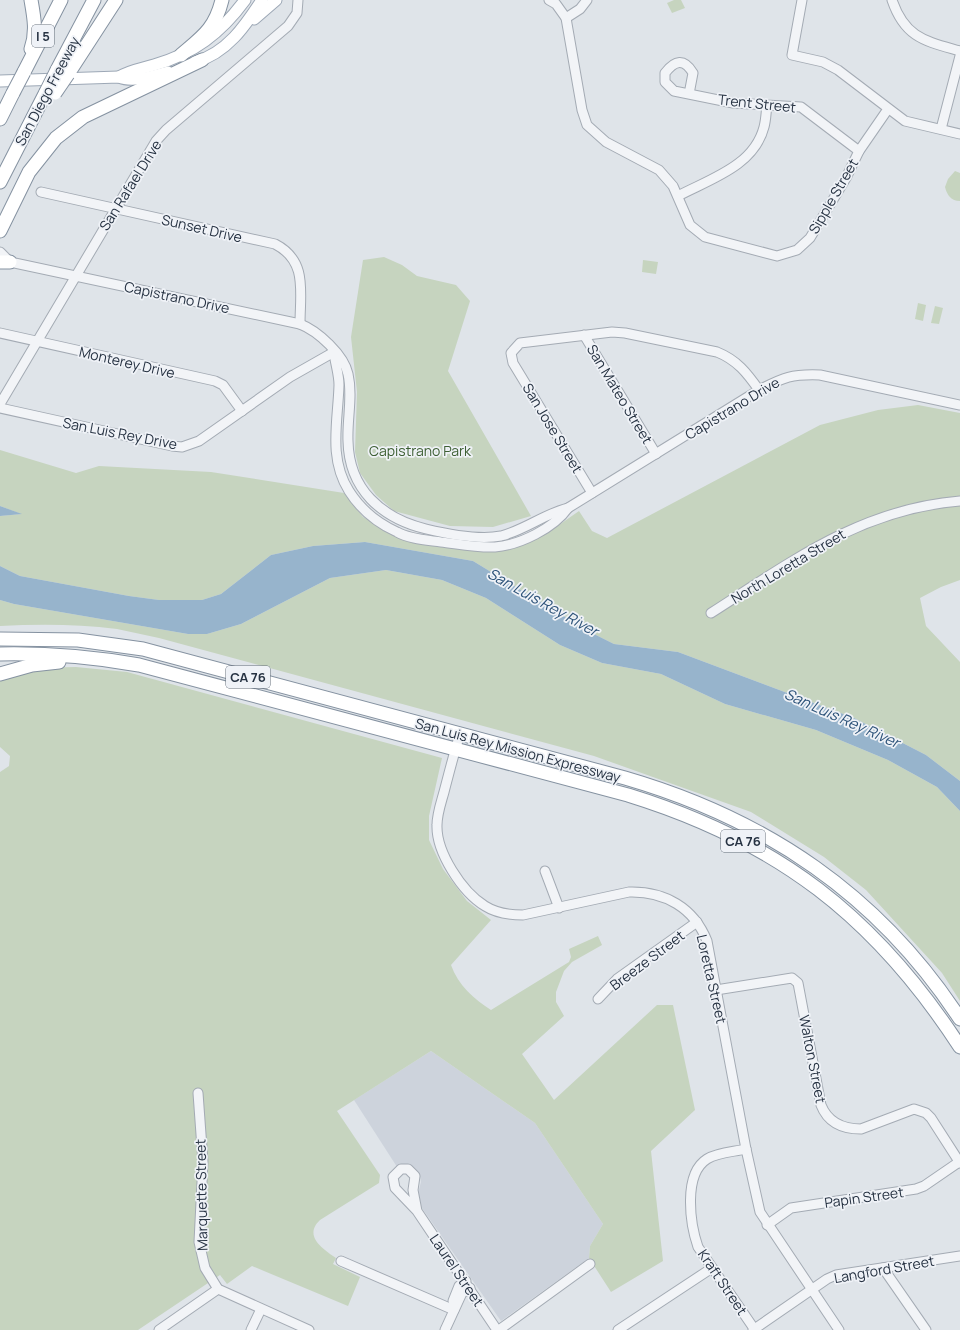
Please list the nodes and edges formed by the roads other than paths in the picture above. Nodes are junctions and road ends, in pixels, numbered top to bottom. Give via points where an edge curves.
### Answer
1 (31, 0) edge
2 (62, 0) edge
3 (94, 0) edge
4 (116, 0) edge
5 (222, 0) edge
6 (245, 0) edge
7 (262, 0) edge
8 (276, 0) edge
9 (298, 0) edge
10 (549, 0) edge
11 (587, 0) edge
12 (802, 0) edge
13 (892, 0) edge
14 (566, 18) junction
15 (246, 26) junction
16 (960, 51) edge
17 (181, 55) junction
18 (960, 56) edge
19 (202, 60) junction
20 (24, 72) junction
21 (63, 72) junction
22 (119, 77) junction
23 (0, 81) edge
24 (689, 94) dead end
25 (767, 105) junction
26 (888, 109) junction
27 (0, 119) edge
28 (941, 129) junction
29 (960, 134) edge
30 (859, 151) junction
31 (0, 182) edge
32 (41, 192) dead end
33 (678, 196) junction
34 (115, 208) junction
35 (0, 231) edge
36 (0, 252) edge
37 (5, 262) edge
38 (76, 275) junction
39 (300, 324) junction
40 (0, 333) edge
41 (584, 334) junction
42 (37, 342) junction
43 (334, 352) junction
44 (759, 390) junction
45 (0, 404) edge
46 (960, 406) edge
47 (0, 408) edge
48 (242, 411) junction
49 (656, 454) junction
50 (592, 493) junction
51 (960, 501) edge
52 (568, 508) junction
53 (711, 613) dead end
54 (0, 639) edge
55 (0, 654) edge
56 (139, 665) junction
57 (0, 674) edge
58 (460, 734) junction
59 (455, 750) junction
60 (546, 871) dead end
61 (559, 908) junction
62 (697, 922) junction
63 (716, 990) junction
64 (598, 999) dead end
65 (960, 1019) edge
66 (960, 1047) edge
67 (198, 1093) dead end
68 (746, 1149) junction
69 (960, 1163) edge
70 (417, 1211) dead end
71 (767, 1225) junction
72 (960, 1256) edge
73 (341, 1261) dead end
74 (590, 1264) dead end
75 (712, 1268) junction
76 (883, 1268) junction
77 (468, 1284) junction
78 (218, 1289) junction
79 (811, 1290) junction
80 (261, 1309) junction
81 (454, 1310) junction
82 (159, 1330) edge
83 (252, 1330) edge
84 (309, 1330) edge
85 (445, 1330) edge
86 (498, 1330) edge
87 (618, 1330) edge
88 (754, 1330) edge
89 (839, 1330) edge
90 (926, 1330) edge

1 - 20 highway via 35,22 34,40
2 - 20 highway, San Diego Freeway / I 5
3 - 21 highway, San Diego Freeway / I 5
4 - 21 highway
5 - 17 highway via 218,18 203,36
6 - 17 main road via 234,16 213,37
7 - 15 main road
8 - 15 main road
9 - 34 street, San Rafael Drive via 297,13 288,26 166,130 153,146
10 - 14 street, Sipple Street via 556,4
11 - 14 street via 580,9
12 - 26 street via 792,55 823,62 838,70
13 - 16 street via 897,16 917,36 928,42
14 - 33 street, Sipple Street via 582,110 587,125 606,142 659,170
15 - 19 main road via 235,39
17 - 22 main road via 127,72
18 - 28 street
19 - 22 main road via 156,76 126,80
19 - 35 highway via 83,117 56,138 29,172
20 - 27 highway, San Diego Freeway / I 5, bridge
21 - 31 highway, San Diego Freeway / I 5, bridge
22 - 23 main road
24 - 25 street, Trent Street via 733,103
25 - 30 street, Trent Street via 801,107
25 - 33 street via 762,134 746,157 737,165
26 - 28 street via 905,121
26 - 30 street, Sipple Street
28 - 29 street
30 - 33 street, Sipple Street via 810,238 797,250 788,254 778,256 705,237 690,225
32 - 34 street, Sunset Drive
34 - 38 street, San Rafael Drive
34 - 39 street, Sunset Drive via 281,247 294,258 300,272
36 - 37 street
37 - 38 street, Capistrano Drive
38 - 39 street, Capistrano Drive
38 - 42 street, San Rafael Drive
39 - 43 street, Capistrano Drive via 318,334
40 - 42 street, Monterey Drive
41 - 44 street via 625,333 717,352 740,364
41 - 49 street, San Mateo Street
41 - 50 street, San Jose Street via 520,343 511,353 513,363
42 - 45 street, San Rafael Drive
42 - 48 street, Monterey Drive via 215,381 223,385
43 - 48 street, San Luis Rey Drive via 290,377
43 - 52 street, Capistrano Drive via 345,364 350,386 348,441 355,475 373,503 386,512 406,524 435,531 468,536 500,536 530,526 553,512
43 - 52 street, Capistrano Drive via 339,383 336,457 349,491 375,520 398,533 428,540 496,547 529,538 560,519
44 - 46 street, Capistrano Drive via 796,374 820,375
44 - 49 street, Capistrano Drive
47 - 48 street, San Luis Rey Drive via 182,447 199,441
49 - 50 street, Capistrano Drive
50 - 52 street, Capistrano Drive
51 - 53 street, North Loretta Street via 939,502 912,508 870,521 835,536
54 - 58 highway, San Luis Rey Mission Expressway / CA 76 via 78,640 143,649
55 - 56 highway, CA 76 via 84,656
56 - 57 highway via 53,662
56 - 59 highway, San Luis Rey Mission Expressway / CA 76
58 - 59 street, Loretta Street
58 - 65 highway, San Luis Rey Mission Expressway / CA 76 via 666,790 757,830 804,859 860,903 918,962
59 - 61 street, Loretta Street via 437,824 437,834 443,853 454,872 478,901 495,911 523,915
59 - 66 highway, San Luis Rey Mission Expressway / CA 76 via 614,791 678,812 740,839 784,864 832,900 872,935 914,981
60 - 61 street
61 - 62 street, Loretta Street via 629,892 640,892 654,894 677,903
62 - 63 street, Loretta Street via 707,942
62 - 64 street, Breeze Street via 617,978
63 - 68 street, Loretta Street
63 - 69 street, Walton Street via 795,979 798,983 824,1113 837,1124 861,1129 914,1109 921,1110 931,1118
67 - 78 street, Marquette Street via 203,1162 199,1242 205,1268
68 - 71 street, Loretta Street via 756,1201
68 - 75 street, Kraft Street via 708,1158 692,1176 694,1233 698,1247
69 - 71 street, Papin Street via 916,1189 791,1208
70 - 77 street, Laurel Street
71 - 79 street, Loretta Street
72 - 76 street, Langford Street
73 - 81 street
74 - 86 street
75 - 87 street
75 - 88 street, Kraft Street
76 - 79 street, Langford Street via 836,1275
76 - 90 street
77 - 81 street
77 - 86 street, Laurel Street
78 - 80 street
78 - 82 street
79 - 88 street, Langford Street
79 - 89 street, Loretta Street
80 - 83 street
80 - 84 street
81 - 85 street

